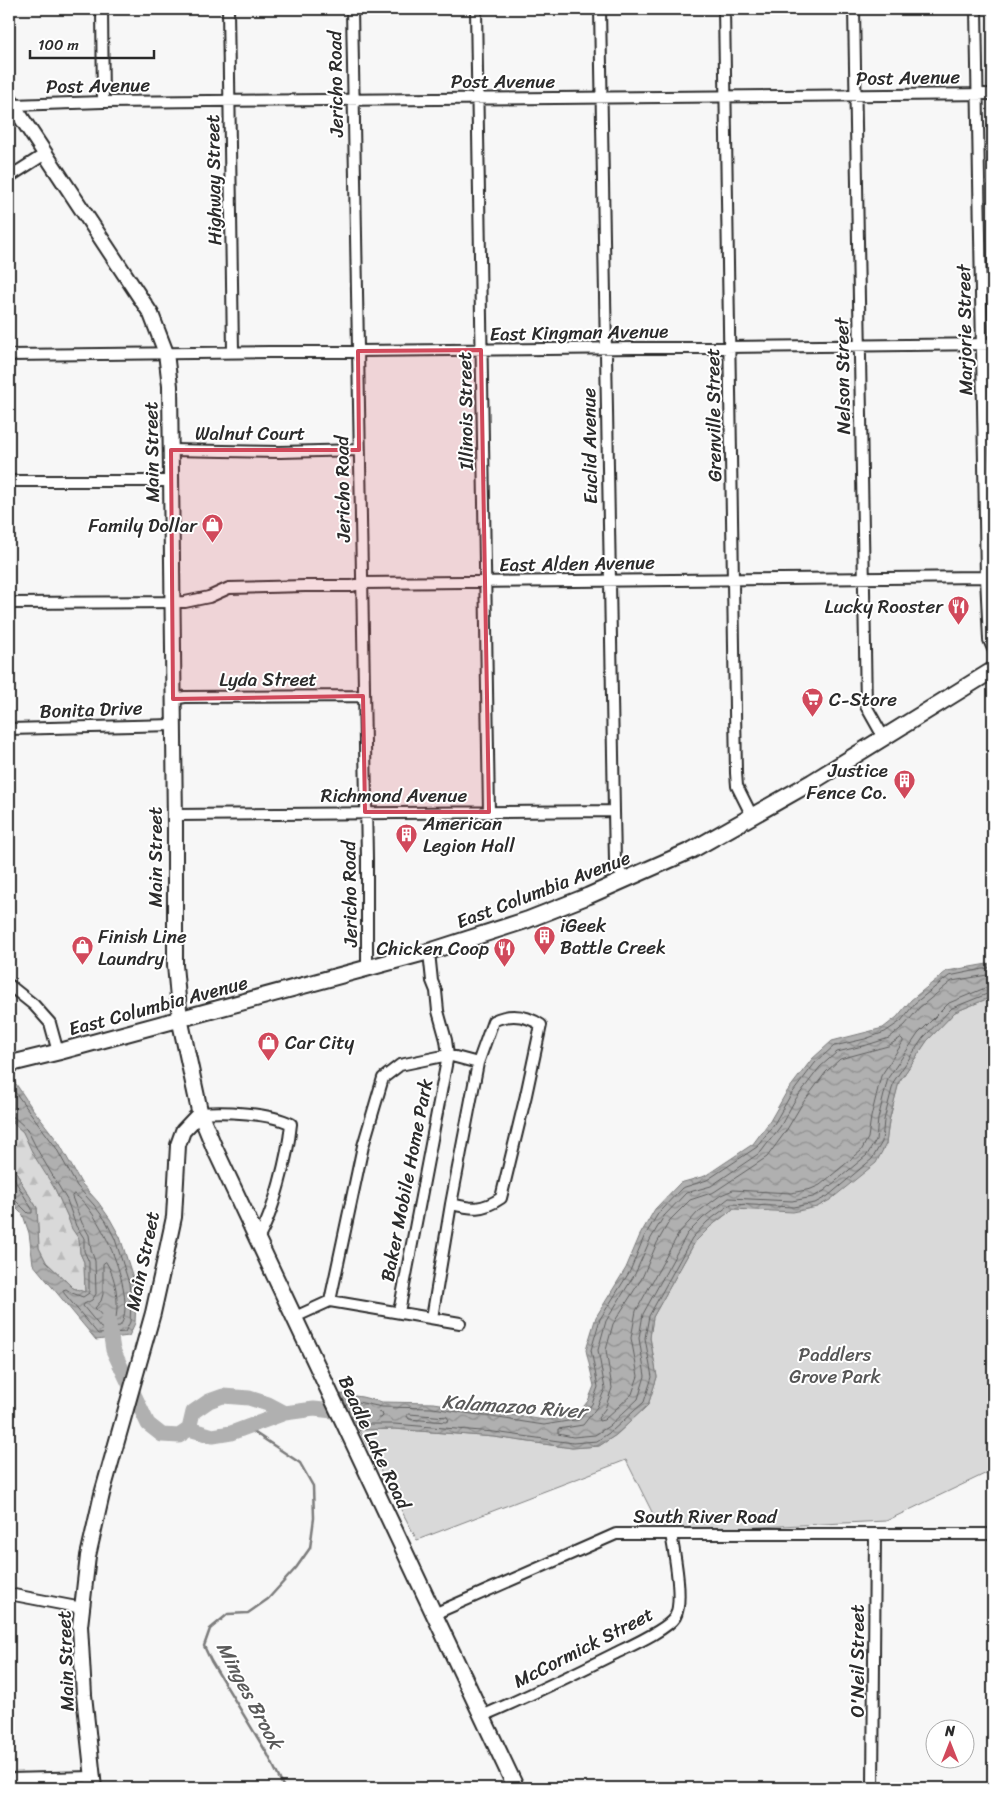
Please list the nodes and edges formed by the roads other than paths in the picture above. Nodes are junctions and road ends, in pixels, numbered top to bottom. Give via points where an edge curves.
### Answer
1 (102, 9) edge
2 (228, 9) edge
3 (352, 9) edge
4 (476, 9) edge
5 (600, 9) edge
6 (724, 9) edge
7 (854, 9) edge
8 (976, 9) edge
9 (978, 94) junction
10 (993, 94) edge
11 (855, 95) junction
12 (725, 96) junction
13 (478, 98) junction
14 (601, 98) junction
15 (230, 100) junction
16 (353, 100) junction
17 (11, 102) edge
18 (103, 102) junction
19 (45, 154) junction
20 (9, 177) edge
21 (982, 344) junction
22 (993, 344) edge
23 (859, 346) junction
24 (606, 348) junction
25 (729, 348) junction
26 (481, 350) junction
27 (358, 351) junction
28 (233, 352) junction
29 (166, 353) junction
30 (9, 355) edge
31 (171, 450) junction
32 (359, 450) junction
33 (9, 481) edge
34 (171, 481) junction
35 (986, 577) junction
36 (864, 578) junction
37 (733, 579) junction
38 (609, 580) junction
39 (486, 582) junction
40 (361, 583) junction
41 (171, 601) junction
42 (9, 603) edge
43 (993, 649) edge
44 (993, 670) edge
45 (363, 696) junction
46 (173, 699) junction
47 (174, 725) junction
48 (9, 729) edge
49 (884, 738) junction
50 (614, 811) junction
51 (365, 812) junction
52 (489, 812) junction
53 (175, 815) junction
54 (752, 816) junction
55 (624, 880) junction
56 (432, 951) junction
57 (367, 969) junction
58 (9, 985) edge
59 (180, 1020) junction
60 (58, 1052) junction
61 (448, 1055) junction
62 (16, 1062) edge
63 (478, 1063) junction
64 (200, 1113) junction
65 (451, 1204) junction
66 (258, 1239) junction
67 (330, 1301) junction
68 (399, 1312) junction
69 (295, 1317) junction
70 (432, 1318) junction
71 (460, 1323) dead end
72 (671, 1534) junction
73 (875, 1534) junction
74 (993, 1534) edge
75 (9, 1594) edge
76 (82, 1608) junction
77 (434, 1614) junction
78 (482, 1716) junction
79 (9, 1779) edge
80 (93, 1783) edge
81 (516, 1788) edge
82 (873, 1788) edge

1 - 18 street
2 - 15 street, Highway Street
3 - 16 street, Jericho Road
4 - 13 street, Illinois Street
5 - 14 street, Euclid Avenue
6 - 12 street, Grenville Street
7 - 11 street, Nelson Street
8 - 9 street, Marjorie Street
9 - 10 street, Post Avenue
9 - 11 street, Post Avenue
9 - 21 street, Marjorie Street
11 - 12 street, Post Avenue
11 - 23 street, Nelson Street
12 - 14 street, Post Avenue
12 - 25 street, Grenville Street
13 - 14 street, Post Avenue
13 - 16 street, Post Avenue
13 - 26 street, Illinois Street
14 - 24 street, Euclid Avenue
15 - 16 street, Post Avenue
15 - 18 street, Post Avenue
15 - 28 street, Highway Street
16 - 27 street, Jericho Road
17 - 18 street, Post Avenue
17 - 19 street, Main Street
19 - 20 street
19 - 29 street, Main Street via 151,314
21 - 22 street, East Kingman Avenue
21 - 23 street, East Kingman Avenue
21 - 35 street, Marjorie Street
23 - 25 street, East Kingman Avenue
23 - 36 street, Nelson Street
24 - 25 street, East Kingman Avenue
24 - 26 street, East Kingman Avenue
24 - 38 street, Euclid Avenue
25 - 37 street, Grenville Street
26 - 27 street, East Kingman Avenue
26 - 39 street, Illinois Street
27 - 28 street, East Kingman Avenue
27 - 32 street, Jericho Road
28 - 29 street, East Kingman Avenue
29 - 30 street, East Kingman Avenue
29 - 31 street, Main Street
31 - 32 street, Walnut Court
31 - 34 street, Main Street
32 - 40 street, Jericho Road
33 - 34 street
34 - 41 street, Main Street
35 - 36 street, East Alden Avenue
35 - 43 street, Marjorie Street via 989,640
36 - 37 street, East Alden Avenue
36 - 49 street, Nelson Street via 866,706
37 - 38 street, East Alden Avenue
37 - 54 street, Grenville Street via 736,780
38 - 39 street, East Alden Avenue
38 - 50 street, Euclid Avenue
39 - 40 street, East Alden Avenue
39 - 52 street, Illinois Street
40 - 41 street, East Alden Avenue via 352,586 229,588 185,602
40 - 45 street, Jericho Road
41 - 42 street, East Alden Avenue
41 - 46 street, Main Street
44 - 49 main road, East Columbia Avenue
45 - 46 street, Lyda Street
45 - 51 street, Jericho Road
46 - 47 street, Main Street
47 - 48 street, Bonita Drive
47 - 53 street, Main Street
49 - 54 main road, East Columbia Avenue
50 - 52 street, Richmond Avenue
50 - 55 street, Euclid Avenue via 615,861
51 - 52 street, Richmond Avenue
51 - 53 street, Richmond Avenue
51 - 57 street, Jericho Road
53 - 59 street, Main Street via 175,965
54 - 55 main road, East Columbia Avenue via 692,850
55 - 56 main road, East Columbia Avenue via 527,920
56 - 57 main road, East Columbia Avenue
56 - 61 street via 432,981
57 - 59 main road, East Columbia Avenue
58 - 60 street via 50,1023
59 - 60 main road, East Columbia Avenue
59 - 64 main road, Main Street
60 - 62 main road, East Columbia Avenue
61 - 63 street, Baker Mobile Home Park
61 - 67 street, Baker Mobile Home Park via 400,1065 383,1078 363,1146
61 - 68 street, Baker Mobile Home Park
63 - 65 street
63 - 65 street via 493,1021 516,1016 532,1019 541,1025 501,1198 476,1209
64 - 66 main road, Beadle Lake Road
64 - 66 street via 218,1111 282,1119 291,1124 277,1189 266,1226
64 - 76 street, Main Street via 183,1131 178,1145 174,1217 153,1313 102,1494 88,1556
65 - 70 street
66 - 69 main road, Beadle Lake Road
67 - 68 street, Baker Mobile Home Park
67 - 69 street
68 - 70 street, Baker Mobile Home Park
69 - 77 main road, Beadle Lake Road
70 - 71 street, Baker Mobile Home Park
72 - 73 street, South River Road
72 - 77 street, South River Road via 616,1534
72 - 78 street, McCormick Street via 678,1593 676,1615 671,1622 616,1654
73 - 74 street, South River Road
73 - 82 street, O'Neil Street
75 - 76 street
76 - 80 street, Main Street via 80,1656
77 - 78 main road, Beadle Lake Road
78 - 81 main road, Beadle Lake Road
79 - 80 street

